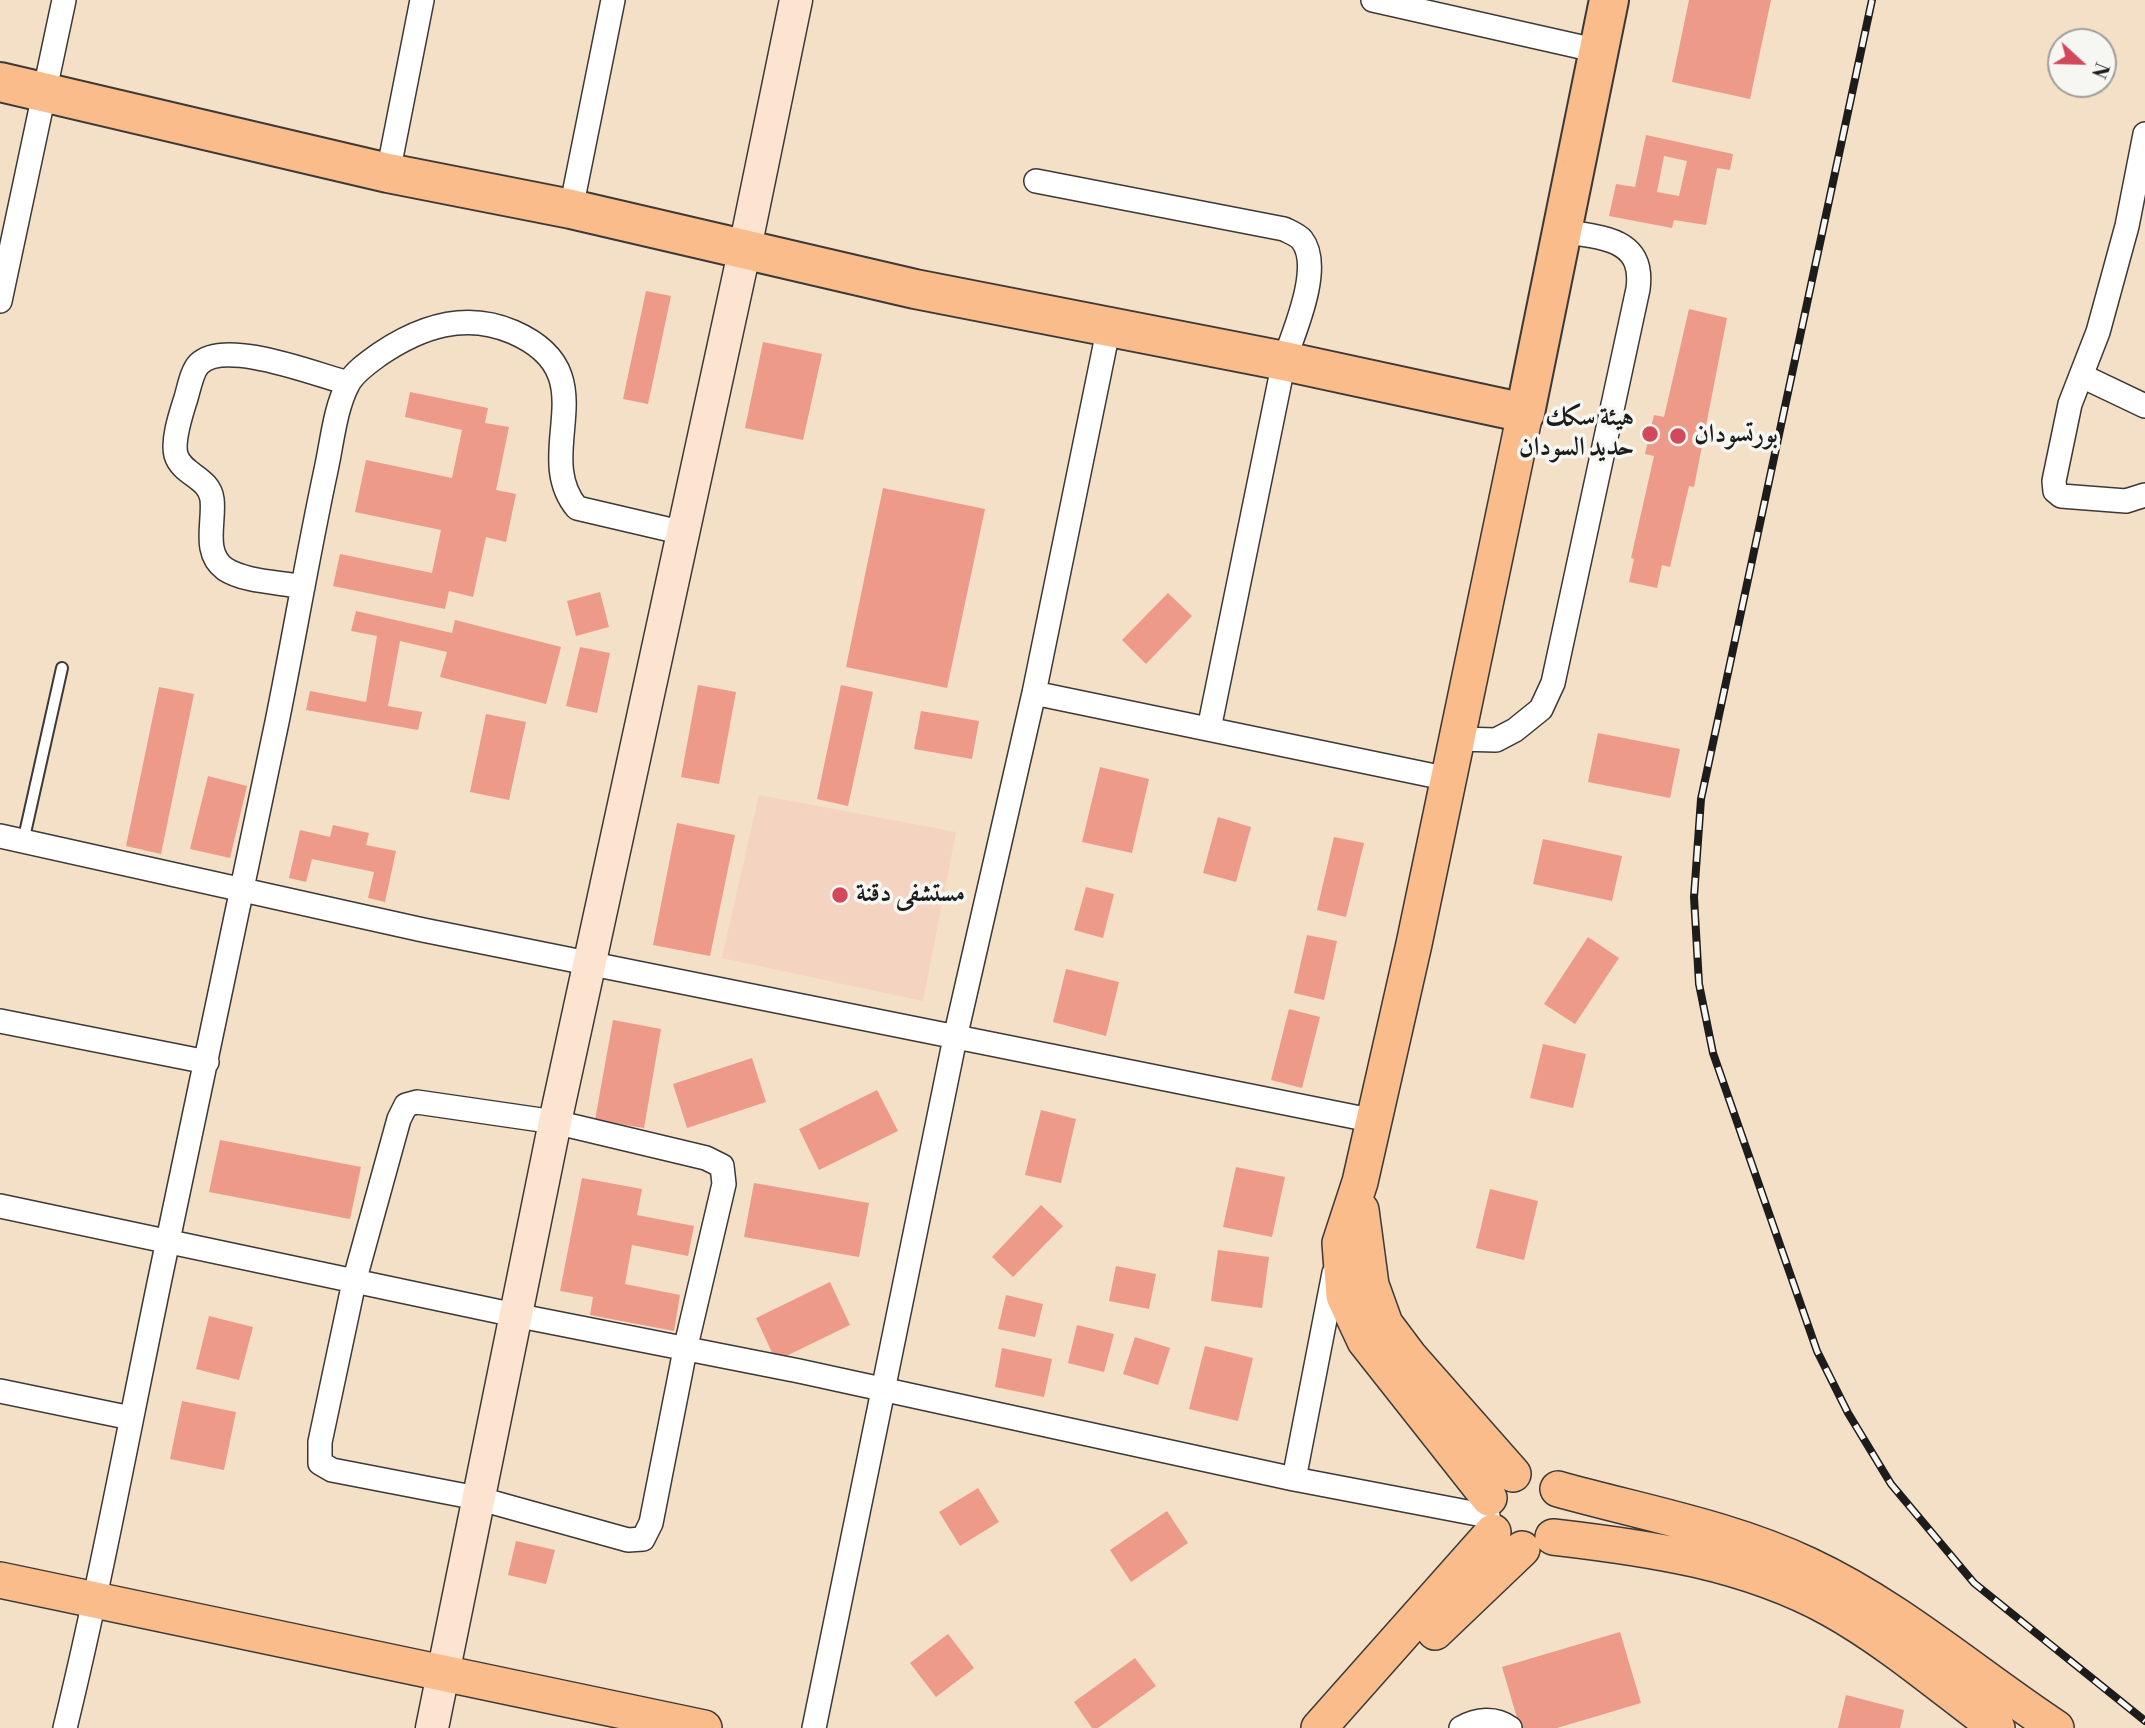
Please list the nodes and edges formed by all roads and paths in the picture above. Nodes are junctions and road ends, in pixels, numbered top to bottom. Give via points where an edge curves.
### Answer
1 (64, 0) edge
2 (422, 0) edge
3 (613, 0) edge
4 (796, 0) edge
5 (1373, 0) edge
6 (1609, 0) edge
7 (1599, 51) junction
8 (0, 82) edge
9 (44, 91) junction
10 (2145, 134) edge
11 (388, 173) junction
12 (1036, 181) dead end
13 (571, 209) junction
14 (1562, 232) junction
15 (745, 248) junction
16 (0, 301) edge
17 (1109, 326) junction
18 (1284, 361) junction
19 (2081, 376) junction
20 (348, 383) junction
21 (2145, 406) edge
22 (1525, 413) junction
23 (2145, 495) edge
24 (684, 533) junction
25 (303, 587) junction
26 (62, 668) dead end
27 (1034, 693) junction
28 (1209, 729) junction
29 (1457, 739) junction
30 (1449, 779) junction
31 (0, 836) edge
32 (23, 842) junction
33 (243, 890) junction
34 (589, 965) junction
35 (0, 1021) edge
36 (955, 1038) junction
37 (207, 1062) junction
38 (1375, 1121) junction
39 (555, 1122) junction
40 (1360, 1182) junction
41 (0, 1206) edge
42 (168, 1240) junction
43 (1340, 1243) junction
44 (354, 1282) junction
45 (515, 1315) junction
46 (1375, 1332) junction
47 (685, 1350) junction
48 (0, 1391) edge
49 (885, 1391) junction
50 (131, 1418) junction
51 (1294, 1479) junction
52 (1558, 1489) junction
53 (477, 1498) junction
54 (1510, 1518) junction
55 (0, 1580) edge
56 (96, 1601) junction
57 (445, 1674) junction
58 (65, 1728) edge
59 (432, 1728) edge
60 (704, 1728) edge
61 (814, 1728) edge
62 (1319, 1728) edge
63 (1349, 1728) edge
64 (1461, 1728) edge
65 (1510, 1728) edge
66 (1997, 1728) edge
67 (2056, 1728) edge

1 - 9 street
2 - 11 street
3 - 13 street
4 - 15 street
5 - 7 street
6 - 7 highway
7 - 14 highway
8 - 9 highway
9 - 11 highway
9 - 16 street
10 - 19 street via 2127,226
11 - 13 highway
12 - 18 street via 1284,229 1301,238 1311,265
13 - 15 highway
14 - 22 highway
14 - 29 street via 1623,245 1637,265 1639,289 1553,683 1541,709 1515,730 1496,740
15 - 17 highway via 915,289
15 - 24 street
17 - 18 highway
17 - 27 street
18 - 22 highway
18 - 28 street
19 - 21 street
19 - 23 street via 2058,455 2054,491 2060,496 2126,501
20 - 24 street via 368,362 428,327 478,324 513,332 537,345 563,379 563,473 567,496 577,508
20 - 25 street
20 - 25 street via 249,355 215,356 200,363 180,418 175,453 181,466 208,487 212,551 217,561 233,573
22 - 29 main road
24 - 34 street
25 - 33 street
26 - 32 lane
27 - 28 street
27 - 36 street
28 - 30 street
29 - 30 main road
30 - 38 main road
31 - 32 street
32 - 33 street
33 - 34 street
33 - 37 street
34 - 36 street via 783,1000
34 - 39 street
35 - 37 street
36 - 38 street
36 - 49 street
37 - 42 street
38 - 40 main road
39 - 44 street via 417,1102 406,1105
39 - 45 street
39 - 47 street via 706,1158 722,1166 724,1184
40 - 43 main road
40 - 46 main road
41 - 42 street
42 - 44 street
42 - 50 street
43 - 46 main road via 1344,1296
43 - 51 street
44 - 45 street
44 - 53 street via 320,1442 320,1463 332,1471
45 - 47 street
45 - 53 street
46 - 54 main road via 1409,1356
47 - 49 street
47 - 53 street via 651,1523 643,1539 628,1539
48 - 50 street
49 - 51 street
49 - 61 street
50 - 56 street
51 - 54 street
52 - 54 main road via 1546,1477 1530,1472
52 - 54 main road via 1564,1506 1562,1522
52 - 67 main road via 1710,1531 1806,1564 1938,1642
53 - 57 street
54 - 62 main road
54 - 63 main road via 1451,1614
54 - 66 main road via 1706,1561 1799,1594 1871,1633
55 - 56 main road
56 - 57 main road
56 - 58 street
57 - 59 street
57 - 60 main road
64 - 65 street via 1488,1720

